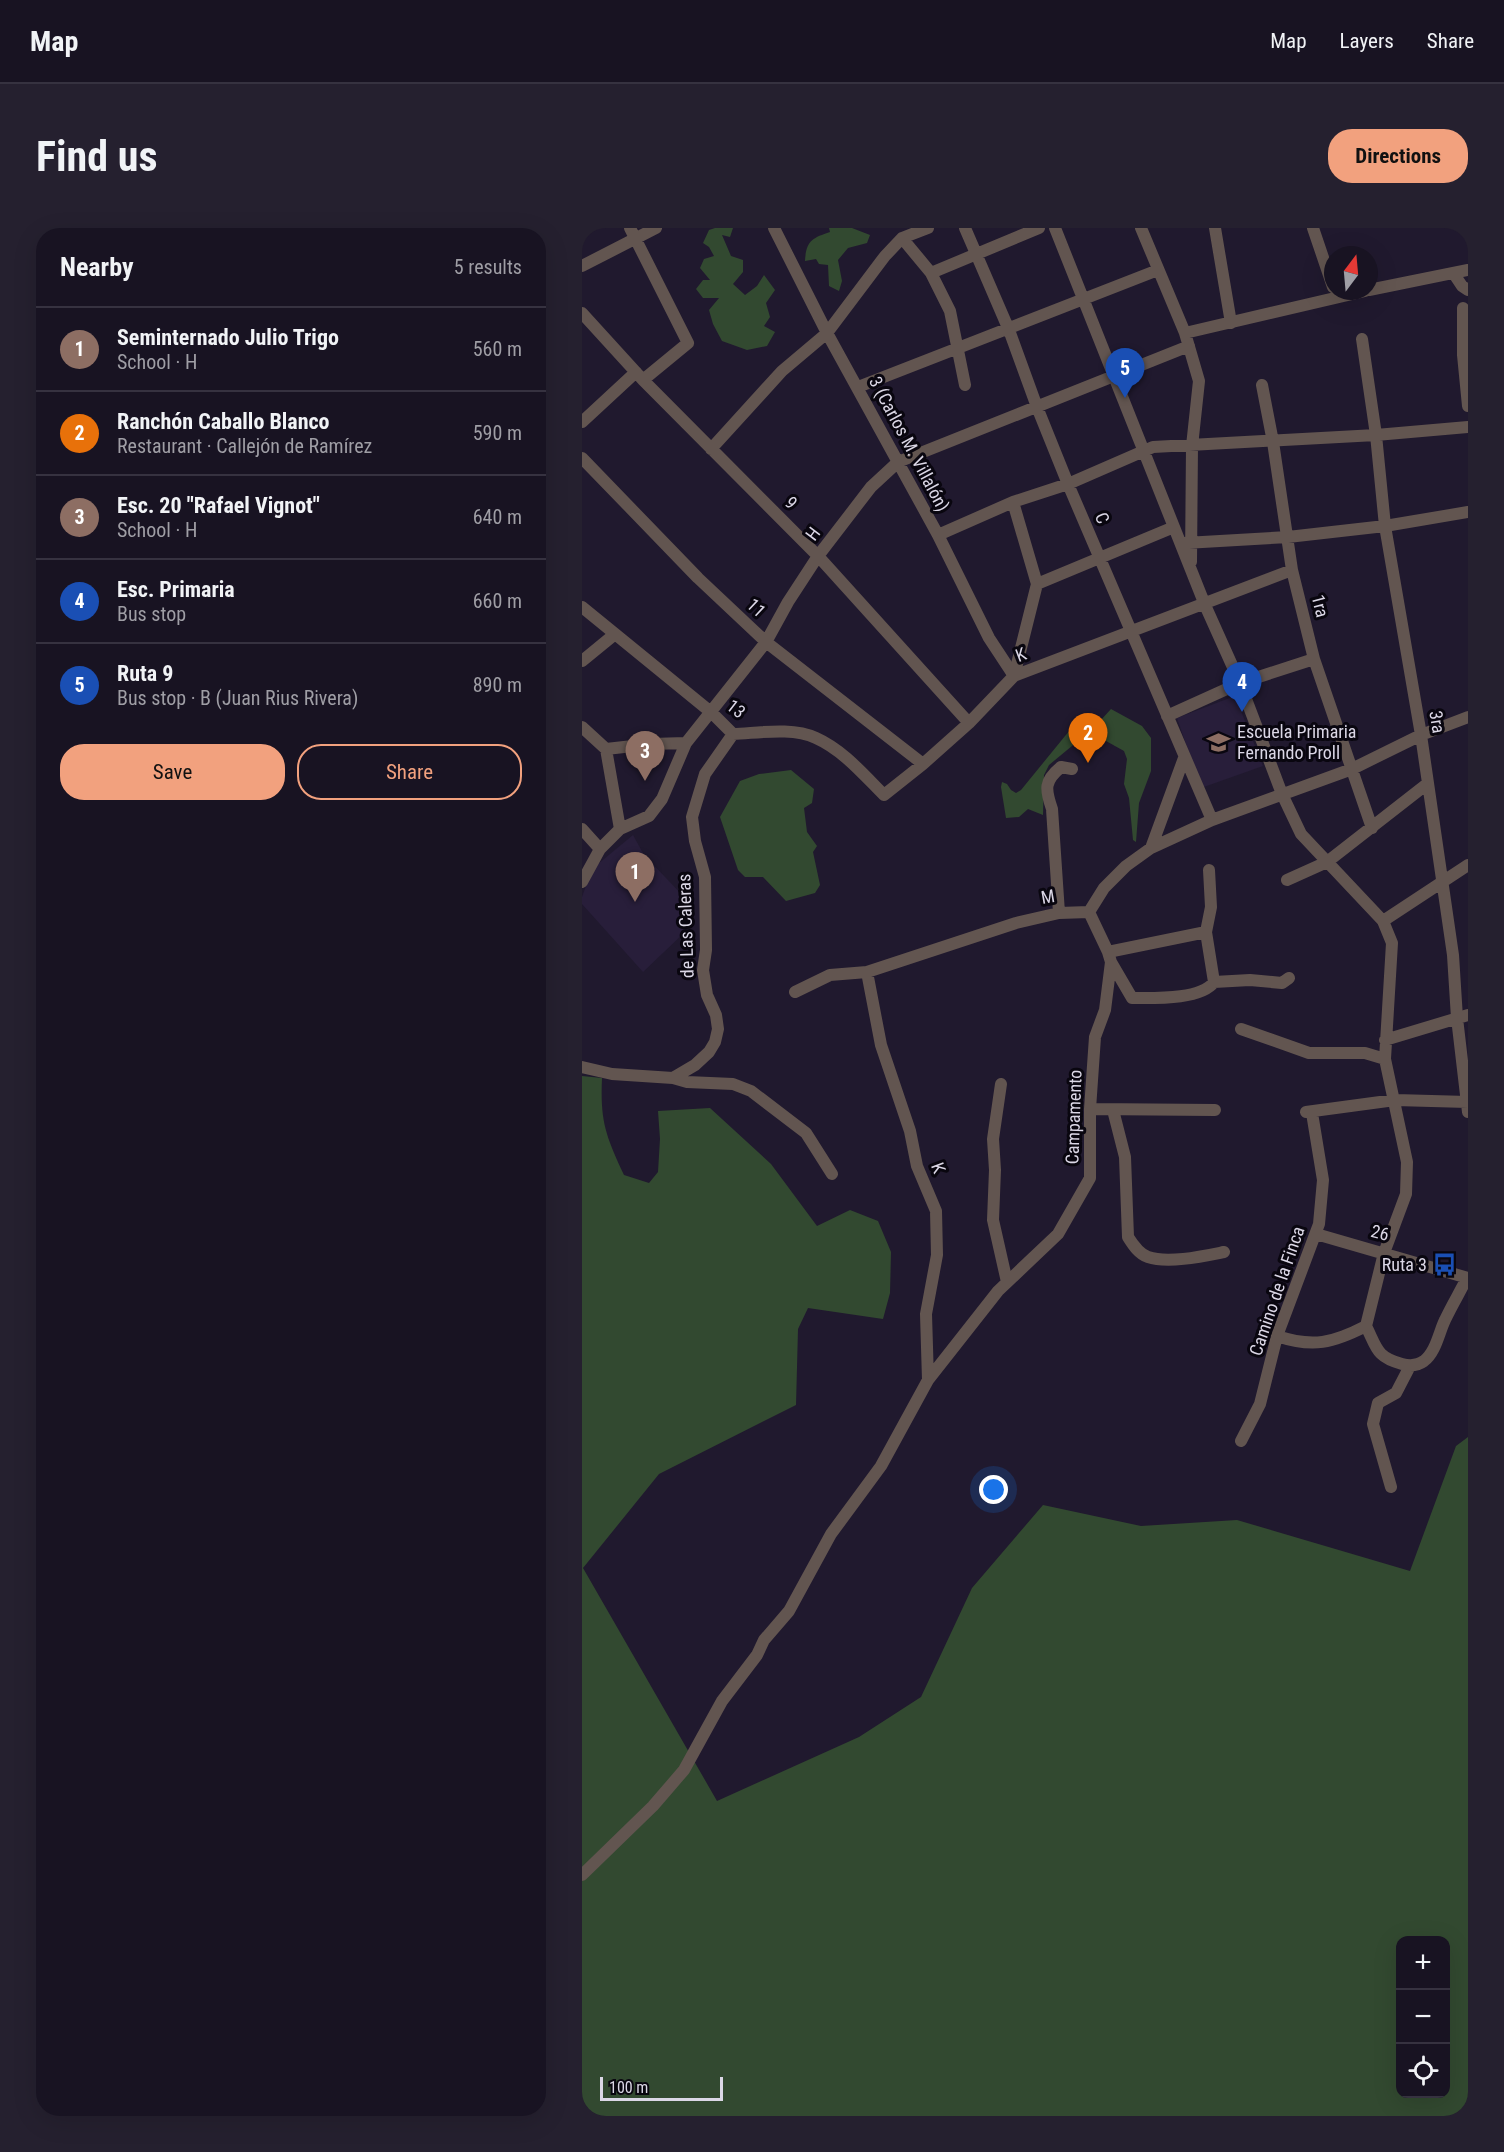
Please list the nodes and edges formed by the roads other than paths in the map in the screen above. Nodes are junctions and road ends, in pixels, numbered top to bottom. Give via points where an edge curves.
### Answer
1 (656, 228) edge
2 (774, 228) edge
3 (928, 228) edge
4 (965, 228) edge
5 (1039, 228) edge
6 (1055, 228) edge
7 (1141, 228) edge
8 (1215, 228) edge
9 (1315, 229) edge
10 (633, 233) edge
11 (902, 238) junction
12 (976, 255) junction
13 (1324, 257) edge
14 (582, 266) edge
15 (1158, 270) junction
16 (1468, 270) edge
17 (931, 273) junction
18 (1454, 274) junction
19 (1465, 288) edge
20 (1378, 289) edge
21 (1324, 295) edge
22 (1084, 298) junction
23 (1462, 308) dead end
24 (582, 313) edge
25 (1231, 323) junction
26 (1009, 330) junction
27 (827, 333) junction
28 (1185, 333) junction
29 (1362, 339) dead end
30 (1189, 346) junction
31 (958, 348) junction
32 (1115, 375) junction
33 (640, 376) junction
34 (965, 385) dead end
35 (1262, 386) dead end
36 (858, 387) junction
37 (1468, 406) edge
38 (1037, 407) junction
39 (582, 422) edge
40 (1468, 427) edge
41 (1376, 435) junction
42 (1273, 441) junction
43 (1192, 446) junction
44 (711, 449) junction
45 (1144, 451) junction
46 (582, 458) edge
47 (898, 462) junction
48 (1068, 484) junction
49 (1013, 502) junction
50 (1468, 512) edge
51 (1385, 526) junction
52 (1174, 527) junction
53 (938, 535) junction
54 (1288, 537) junction
55 (1186, 542) junction
56 (818, 556) junction
57 (1100, 559) junction
58 (1292, 570) junction
59 (1036, 584) junction
60 (1205, 605) junction
61 (582, 607) edge
62 (1130, 632) junction
63 (615, 634) junction
64 (766, 642) junction
65 (1314, 659) junction
66 (582, 662) edge
67 (1014, 676) junction
68 (1240, 683) junction
69 (712, 713) junction
70 (1167, 716) junction
71 (1468, 717) edge
72 (969, 723) junction
73 (582, 727) edge
74 (733, 734) junction
75 (1421, 735) junction
76 (686, 743) junction
77 (606, 749) junction
78 (1184, 758) junction
79 (923, 764) junction
80 (1072, 769) dead end
81 (1352, 769) junction
82 (1427, 784) junction
83 (1282, 794) junction
84 (884, 795) joint
85 (1212, 820) junction
86 (1372, 828) junction
87 (582, 829) edge
88 (620, 829) junction
89 (1151, 848) junction
90 (600, 849) junction
91 (1327, 862) junction
92 (1468, 865) edge
93 (1209, 870) dead end
94 (1287, 880) dead end
95 (582, 882) edge
96 (1443, 882) junction
97 (1089, 912) junction
98 (1059, 913) junction
99 (1383, 921) junction
100 (1206, 932) junction
101 (1109, 957) junction
102 (867, 972) junction
103 (1289, 978) dead end
104 (1214, 982) junction
105 (795, 992) dead end
106 (1462, 1017) edge
107 (1241, 1029) dead end
108 (1385, 1040) junction
109 (1385, 1059) junction
110 (582, 1067) edge
111 (673, 1078) junction
112 (1001, 1084) dead end
113 (1395, 1100) junction
114 (1467, 1105) edge
115 (1090, 1108) junction
116 (1113, 1110) junction
117 (1215, 1110) dead end
118 (832, 1174) dead end
119 (1316, 1234) junction
120 (1224, 1252) dead end
121 (1384, 1252) junction
122 (1467, 1278) edge
123 (1007, 1282) junction
124 (1366, 1326) junction
125 (1277, 1336) junction
126 (1410, 1366) junction
127 (928, 1380) junction
128 (1240, 1441) dead end
129 (1390, 1487) dead end
130 (582, 1875) edge

1 - 10 street
2 - 27 street, 3 (Carlos M. Villalón)
3 - 11 street
4 - 12 street, C
5 - 12 street
6 - 22 street
7 - 15 street
8 - 25 street
9 - 13 street
10 - 14 street
10 - 33 street via 688,344
11 - 17 street
11 - 27 street
12 - 17 street
12 - 26 street, C
15 - 22 street
15 - 28 street
16 - 18 street
17 - 31 street via 950,311
18 - 19 street
18 - 20 street
21 - 25 street
22 - 26 street
22 - 32 street
23 - 37 street
24 - 33 street, 9
25 - 28 street
26 - 31 street
26 - 38 street, C
27 - 36 street, 3 (Carlos M. Villalón)
27 - 44 street via 782,371
28 - 30 street
29 - 41 street, 3ra
30 - 32 street, H
30 - 43 street via 1199,381
31 - 34 street
31 - 36 street
32 - 38 street, H
32 - 45 street
33 - 39 street
33 - 44 street, 9
35 - 42 street, 1ra
36 - 47 street, 3 (Carlos M. Villalón)
38 - 47 street, H
38 - 48 street, C
40 - 41 street
41 - 42 street
41 - 51 street, 3ra
42 - 43 street
42 - 54 street, 1ra
43 - 45 street via 1153,447
43 - 55 street
44 - 56 street, 9
45 - 48 street
45 - 52 street
46 - 64 street, 11
47 - 53 street, 3 (Carlos M. Villalón)
47 - 56 street, H via 871,487
48 - 49 street
48 - 57 street, C
49 - 53 street
49 - 59 street
50 - 51 street
51 - 54 street
51 - 75 street, 3ra
52 - 55 street
52 - 57 street
53 - 67 street, 3 (Carlos M. Villalón) via 989,638
54 - 55 street
54 - 58 street, 1ra
55 - 60 street via 1191,569
56 - 64 street, H
56 - 72 street, 9
57 - 59 street
57 - 62 street, C
58 - 60 street, K
58 - 65 street, 1ra
59 - 67 street
60 - 62 street, K
60 - 68 street
61 - 63 street, 13
62 - 67 street, K
62 - 70 street, C
63 - 66 street
63 - 69 street, 13
64 - 69 street, H
64 - 79 street, 11
65 - 68 street
65 - 81 street, 1ra
67 - 72 street, K
68 - 70 street
68 - 83 street
69 - 74 street, 13
69 - 76 street, H
70 - 78 street, C
71 - 75 street
72 - 79 street, K
73 - 77 street
74 - 84 street, 13 via 793,732 816,738 846,758
74 - 111 street, de Las Caleras via 705,774 692,817 705,877 704,970 707,995 716,1015 716,1042 695,1065
75 - 81 street
75 - 82 street, 3ra
76 - 77 street
76 - 88 street, H via 656,807 649,816
77 - 88 street
78 - 85 street, C
78 - 89 street
79 - 84 street, K
80 - 98 street via 1061,767 1051,775 1047,794 1052,809
81 - 83 street
81 - 86 street, 1ra
82 - 86 street
82 - 96 street, 3ra
83 - 85 street
83 - 91 street via 1302,834
85 - 89 street
86 - 91 street
87 - 90 street
88 - 90 street, H
89 - 97 street via 1104,888
90 - 95 street, H
91 - 94 street
91 - 99 street
92 - 96 street
93 - 100 street via 1211,907
96 - 99 street
96 - 106 street, 3ra
97 - 98 street, M
97 - 101 street
98 - 102 street, M via 1016,923
99 - 108 street via 1392,943
100 - 101 street
100 - 104 street
101 - 104 street via 1132,998 1166,998 1206,991
101 - 115 street, Campamento via 1105,1010 1095,1037
102 - 105 street, M via 830,975
102 - 127 street, K via 881,1046 910,1131 917,1166 936,1211 937,1255 926,1314
103 - 104 street via 1281,983
106 - 108 street
106 - 114 street, 3ra
107 - 109 street via 1309,1053 1365,1053
108 - 109 street
109 - 113 street
110 - 111 street via 612,1074
111 - 118 street via 733,1084 751,1090 806,1133
112 - 123 street via 993,1139 993,1220
113 - 114 street
113 - 119 street, Camino de la Finca via 1309,1113 1323,1180
113 - 121 street via 1407,1162 1406,1194
115 - 116 street
115 - 123 street, Campamento via 1090,1178 1058,1234
116 - 117 street
116 - 120 street via 1125,1157 1131,1243 1148,1257 1159,1259
119 - 121 street, 26
119 - 125 street, Camino de la Finca
121 - 122 street, 26
121 - 124 street
122 - 126 street via 1431,1354
123 - 127 street, Campamento
124 - 125 street via 1344,1338 1322,1343 1298,1343
124 - 126 street via 1380,1355
125 - 128 street, Camino de la Finca via 1260,1404
126 - 129 street via 1396,1393 1378,1403 1373,1424
127 - 130 street, Campamento via 881,1466 831,1534 789,1611 722,1701 684,1770

